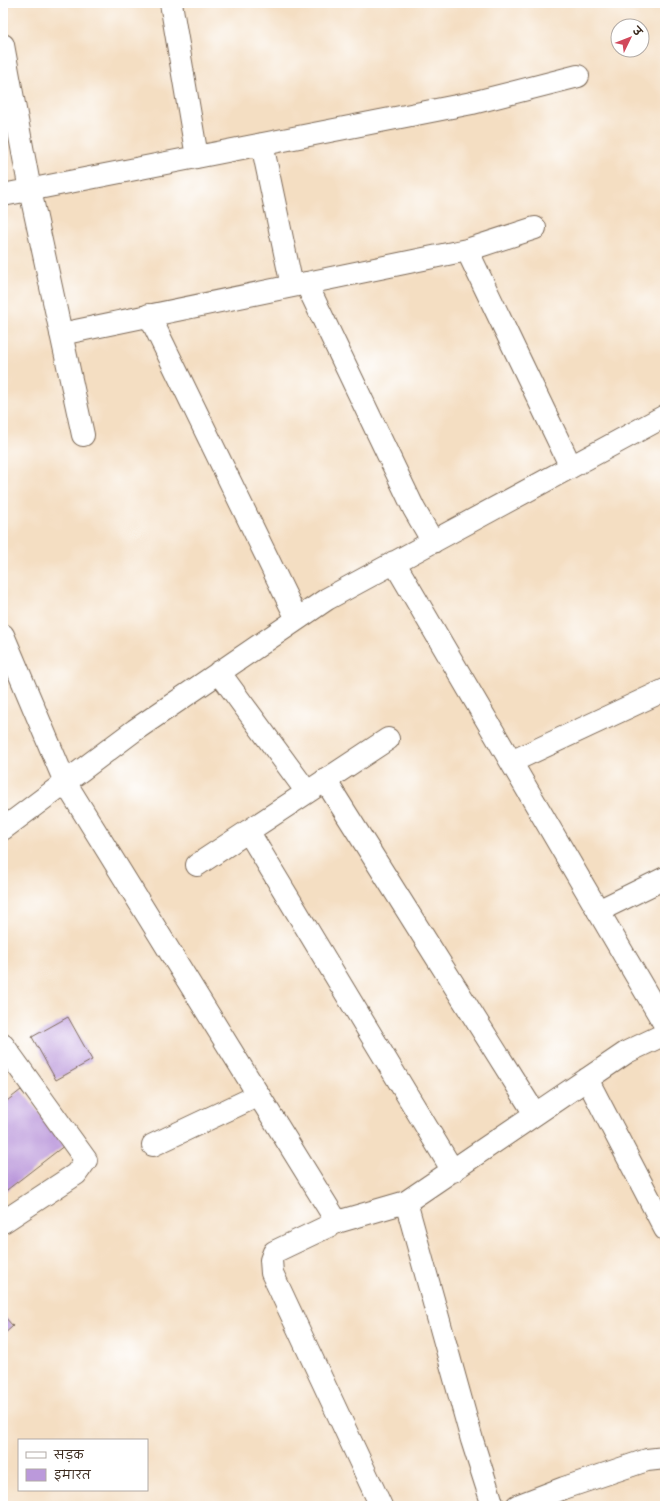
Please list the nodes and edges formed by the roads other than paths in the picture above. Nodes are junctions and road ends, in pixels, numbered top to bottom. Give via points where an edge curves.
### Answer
1 (171, 3) edge
2 (3, 45) edge
3 (578, 76) dead end
4 (262, 144) junction
5 (197, 157) junction
6 (30, 190) junction
7 (3, 195) edge
8 (535, 228) dead end
9 (468, 250) junction
10 (299, 284) junction
11 (149, 315) junction
12 (61, 334) junction
13 (665, 416) edge
14 (82, 435) dead end
15 (571, 467) junction
16 (433, 542) junction
17 (394, 562) junction
18 (298, 619) junction
19 (3, 635) edge
20 (219, 672) junction
21 (665, 690) edge
22 (388, 739) dead end
23 (511, 762) junction
24 (325, 780) junction
25 (65, 782) junction
26 (307, 792) junction
27 (3, 829) edge
28 (248, 831) junction
29 (197, 865) dead end
30 (665, 878) edge
31 (598, 911) junction
32 (665, 1025) edge
33 (665, 1034) edge
34 (3, 1045) edge
35 (587, 1079) junction
36 (259, 1095) junction
37 (535, 1114) junction
38 (153, 1145) dead end
39 (453, 1171) junction
40 (406, 1202) junction
41 (3, 1222) edge
42 (336, 1222) junction
43 (665, 1229) edge
44 (665, 1458) edge
45 (381, 1506) edge
46 (493, 1506) edge
47 (517, 1506) edge

1 - 5 street
2 - 6 street
3 - 4 street via 472,103
4 - 5 street
4 - 10 street
5 - 6 street
6 - 7 street
6 - 12 street
8 - 9 street
9 - 10 street
9 - 15 street
10 - 11 street
10 - 16 street
11 - 12 street
11 - 18 street
12 - 14 street
13 - 15 street
15 - 16 street
16 - 17 street
17 - 18 street via 327,599
17 - 23 street
18 - 20 street
19 - 25 street
20 - 25 street
20 - 26 street
21 - 23 street
22 - 24 street
23 - 31 street
24 - 26 street
24 - 37 street
25 - 27 street
25 - 36 street
26 - 28 street
28 - 29 street
28 - 39 street
30 - 31 street
31 - 32 street
33 - 35 street via 627,1052
34 - 41 street via 86,1160 76,1174
35 - 37 street
35 - 43 street
36 - 38 street
36 - 42 street
37 - 39 street
39 - 40 street
40 - 42 street
40 - 46 street via 472,1440
42 - 45 street via 274,1252 271,1260 272,1273
44 - 47 street via 648,1460

